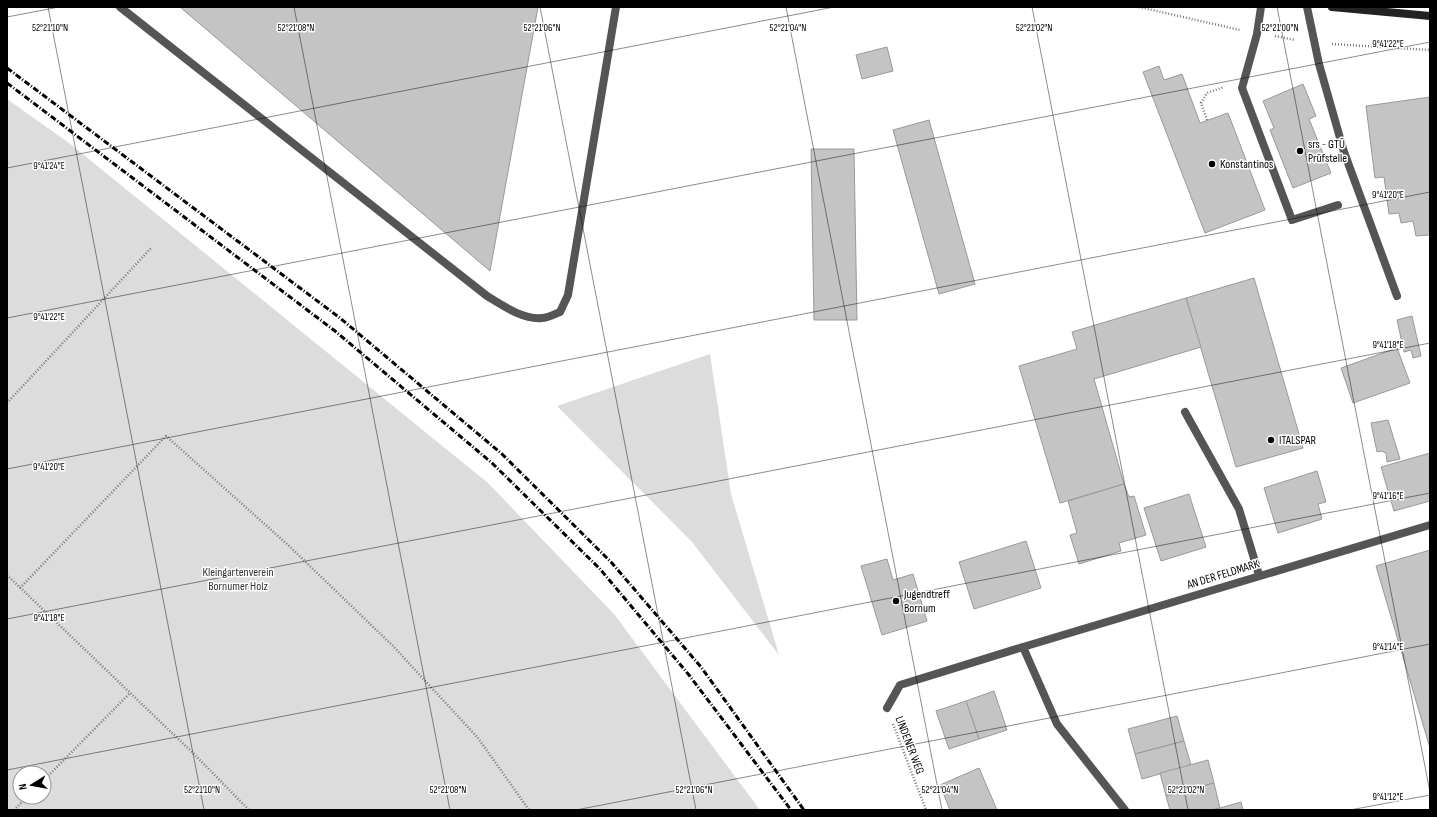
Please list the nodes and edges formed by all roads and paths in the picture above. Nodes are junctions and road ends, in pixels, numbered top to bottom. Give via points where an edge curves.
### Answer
1 (120, 7) edge
2 (616, 7) edge
3 (1139, 7) edge
4 (1261, 7) edge
5 (1307, 7) edge
6 (1332, 7) edge
7 (1430, 16) edge
8 (1257, 34) junction
9 (1315, 43) junction
10 (1430, 50) edge
11 (1242, 88) junction
12 (1207, 120) dead end
13 (1338, 205) dead end
14 (152, 247) dead end
15 (1398, 296) dead end
16 (7, 403) edge
17 (1185, 412) dead end
18 (1430, 525) edge
19 (7, 575) edge
20 (1259, 575) junction
21 (20, 588) junction
22 (1022, 647) junction
23 (130, 693) junction
24 (887, 708) joint
25 (52, 772) edge
26 (249, 810) edge
27 (530, 810) edge
28 (926, 810) edge
29 (1125, 810) edge

1 - 2 street via 487,296 514,312 543,318 560,312 568,294
3 - 8 path
4 - 8 street
5 - 9 street
6 - 7 main road
8 - 9 path
8 - 11 street
9 - 10 path
9 - 15 street via 1344,152
11 - 12 path via 1225,86 1207,93 1201,102
11 - 13 street via 1292,220
14 - 16 path
17 - 20 street via 1239,509
18 - 20 street, AN DER FELDMARK
19 - 21 path
20 - 22 street, AN DER FELDMARK
21 - 23 path
21 - 27 path via 166,436 288,545 393,646 478,738
22 - 24 street, AN DER FELDMARK via 900,685
22 - 29 street via 1057,724
23 - 25 path
23 - 26 path
24 - 28 path, LINDENER WEG

